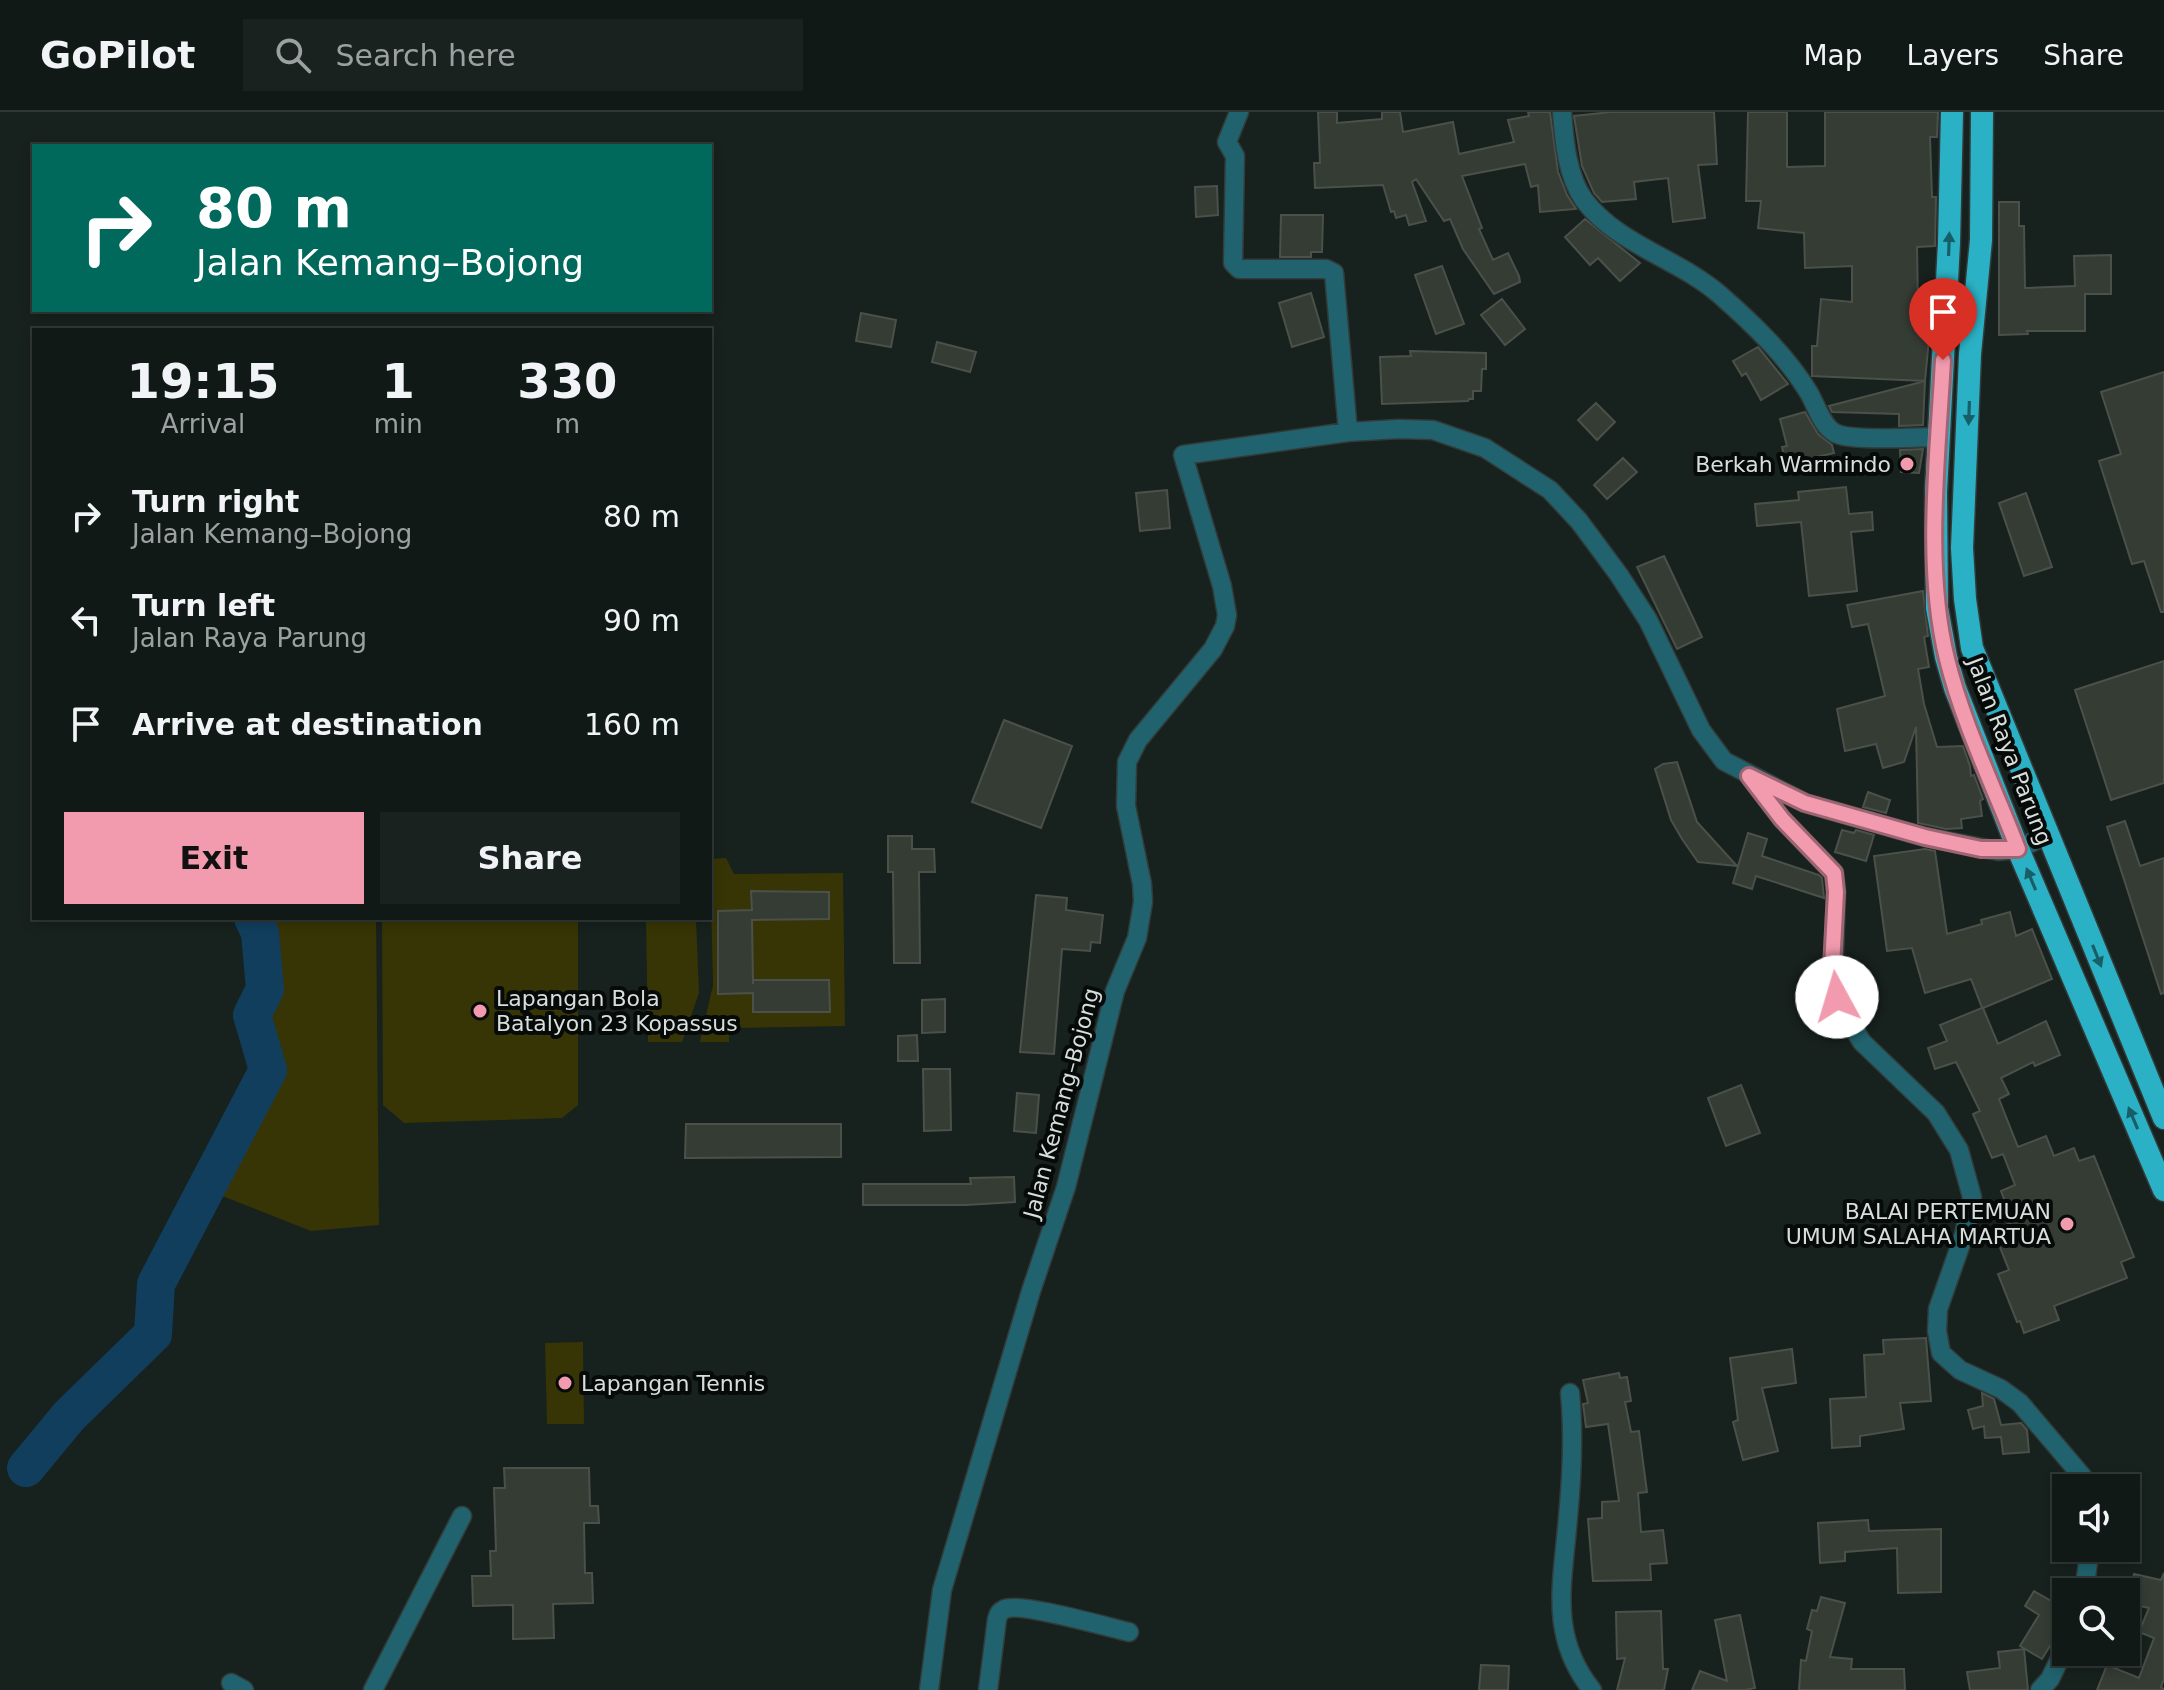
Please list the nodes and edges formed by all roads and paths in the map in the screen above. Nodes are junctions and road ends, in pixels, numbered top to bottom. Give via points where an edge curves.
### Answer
1 (1239, 112) edge
2 (1562, 112) edge
3 (1952, 112) edge
4 (1982, 112) edge
5 (1348, 432) junction
6 (1939, 437) junction
7 (1749, 776) junction
8 (2047, 835) junction
9 (2018, 849) junction
10 (2164, 1118) edge
11 (2164, 1190) edge
12 (1570, 1393) dead end
13 (2079, 1474) edge
14 (462, 1516) dead end
15 (1129, 1632) dead end
16 (2056, 1666) edge
17 (373, 1690) edge
18 (929, 1690) edge
19 (988, 1690) edge
20 (1592, 1690) edge
21 (2040, 1690) edge

1 - 5 street via 1227,142 1235,158 1233,263 1239,269 1334,273
2 - 6 street via 1572,175 1585,201 1626,237 1717,292 1773,347 1835,433
6 -> 3 highway, Jalan Raya Parung
4 -> 8 highway, Jalan Raya Parung via 1981,240 1962,548 1965,599 1981,675
5 - 7 street, Jalan Kemang–Bojong via 1447,433 1485,448 1550,490 1648,620 1709,744
5 - 18 street, Jalan Kemang–Bojong via 1183,455 1226,601 1225,626 1127,762 1126,806 1142,893 1137,938 1115,991 1066,1187 942,1590
6 - 9 highway, Jalan Raya Parung via 1937,608 1946,657
7 - 9 street, Jalan Kemang–Bojong via 1831,812 1981,849
7 - 13 street via 1834,873 1833,986 1846,1016 1862,1042 1936,1113 1959,1150 1972,1197 1938,1309 1941,1353 1960,1370 2020,1403
8 - 9 street, Jalan Kemang–Bojong
8 -> 10 highway, Jalan Raya Parung
11 -> 9 highway, Jalan Raya Parung
12 - 20 street via 1572,1464 1562,1621 1576,1667
14 - 17 street
15 - 19 street via 1006,1608 997,1619
16 - 21 street

